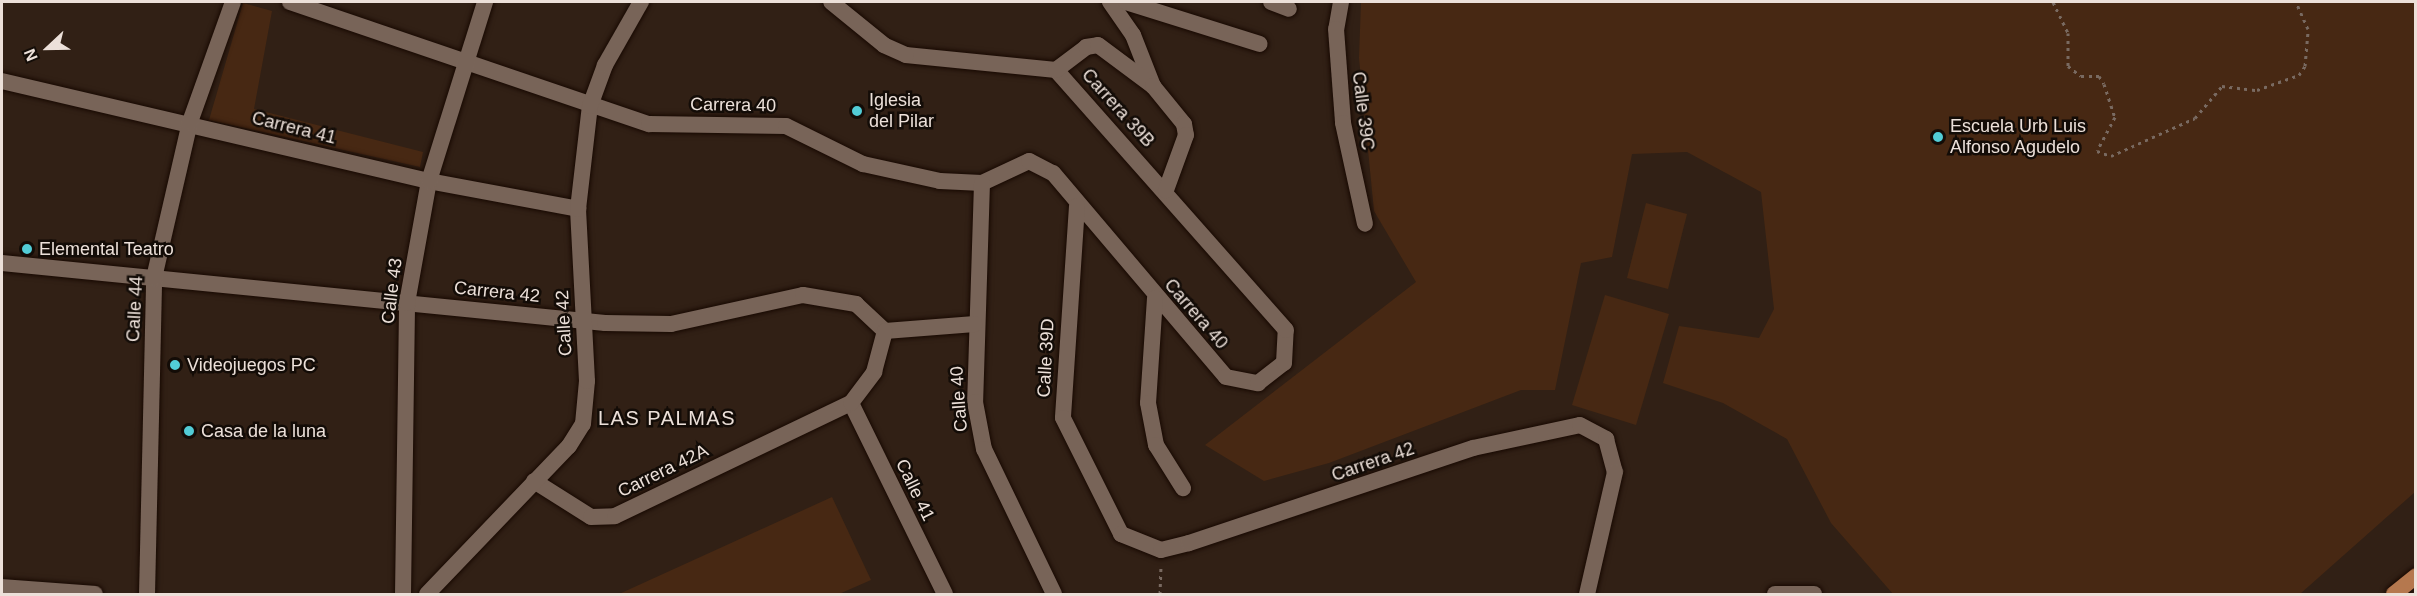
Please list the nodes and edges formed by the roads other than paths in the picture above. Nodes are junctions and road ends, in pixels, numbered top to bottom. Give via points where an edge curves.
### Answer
1 (233, 2) edge
2 (290, 2) edge
3 (485, 2) edge
4 (641, 2) edge
5 (831, 2) edge
6 (1110, 2) edge
7 (1125, 2) edge
8 (1271, 2) edge
9 (1341, 2) edge
10 (1289, 9) dead end
11 (1260, 45) dead end
12 (466, 59) junction
13 (1056, 70) junction
14 (2, 81) edge
15 (1153, 86) junction
16 (590, 106) junction
17 (190, 122) junction
18 (429, 181) junction
19 (982, 183) junction
20 (1166, 190) junction
21 (1077, 206) junction
22 (578, 209) junction
23 (1365, 224) dead end
24 (2, 263) edge
25 (154, 278) junction
26 (1155, 297) junction
27 (407, 303) junction
28 (583, 320) junction
29 (975, 324) junction
30 (885, 331) junction
31 (1226, 377) joint
32 (851, 403) junction
33 (534, 481) junction
34 (1183, 488) dead end
35 (1161, 550) joint
36 (2415, 576) edge
37 (2, 587) edge
38 (1784, 593) edge
39 (95, 594) edge
40 (147, 594) edge
41 (403, 594) edge
42 (427, 594) edge
43 (945, 594) edge
44 (1054, 594) edge
45 (1587, 594) edge
46 (1814, 594) edge
47 (2394, 594) edge

1 - 17 street, Calle 44
2 - 12 street, Carrera 40
3 - 12 street, Calle 43
4 - 16 street, Calle 42 via 605,65
5 - 13 street, Carrera 39B via 884,45 906,55
6 - 15 street via 1133,35
7 - 11 street
8 - 10 street
9 - 23 street, Calle 39C via 1336,29 1343,123
12 - 16 street, Carrera 40
12 - 18 street, Calle 43
13 - 15 street via 1098,45
13 - 20 street, Carrera 39B
14 - 17 street, Carrera 41
15 - 20 street via 1184,124 1185,149
16 - 19 street, Carrera 40 via 649,124 786,126 863,164
16 - 22 street, Calle 42
17 - 18 street, Carrera 41
17 - 25 street, Calle 44
18 - 22 street, Carrera 41
18 - 27 street, Calle 43
19 - 21 street, Carrera 40 via 1029,160 1053,173
19 - 29 street, Calle 40
20 - 31 street, Carrera 39B via 1286,330 1284,363 1273,376 1241,384
21 - 26 street, Carrera 40
21 - 35 street, Calle 39D via 1063,418 1121,534
22 - 28 street, Calle 42
24 - 25 street, Carrera 42
25 - 27 street, Carrera 42
25 - 40 street, Calle 44
26 - 31 street, Carrera 40
26 - 34 street via 1148,403 1156,445
27 - 28 street, Carrera 42
27 - 41 street, Calle 43
28 - 30 street, Carrera 42 via 672,324 803,295 856,304
28 - 33 street, Calle 42 via 583,424
29 - 30 street
29 - 44 street, Calle 40 via 975,402 984,449
30 - 32 street, Carrera 42A via 874,372
32 - 33 street, Carrera 42A via 615,516 591,517
32 - 43 street, Calle 41
33 - 42 street, Calle 42
35 - 45 street, Carrera 42 via 1473,448 1580,425 1606,439 1615,471
36 - 47 main road
37 - 39 street
38 - 46 street

